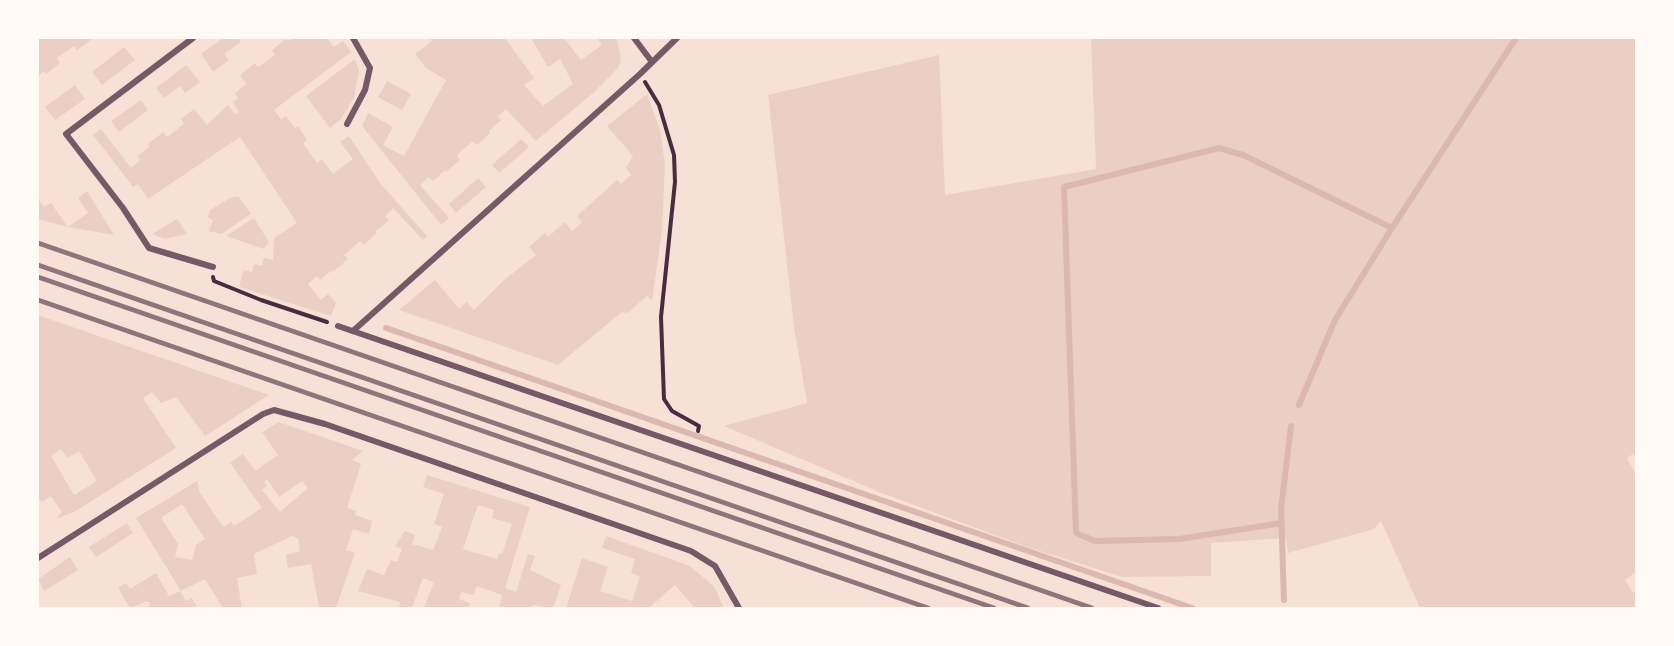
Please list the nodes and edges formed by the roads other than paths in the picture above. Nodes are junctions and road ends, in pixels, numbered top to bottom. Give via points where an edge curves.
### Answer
1 (193, 38) edge
2 (352, 38) edge
3 (634, 38) edge
4 (677, 38) edge
5 (652, 62) junction
6 (347, 123) dead end
7 (213, 267) road end
8 (338, 326) road end
9 (353, 331) junction
10 (38, 558) edge
11 (739, 609) edge
12 (1158, 609) edge

1 - 7 street via 66,134 149,248
2 - 6 street via 370,68 365,90
3 - 5 street
4 - 5 street
5 - 9 street
8 - 9 street
9 - 12 street
10 - 11 street via 274,410 325,424 697,554 715,566 725,579

